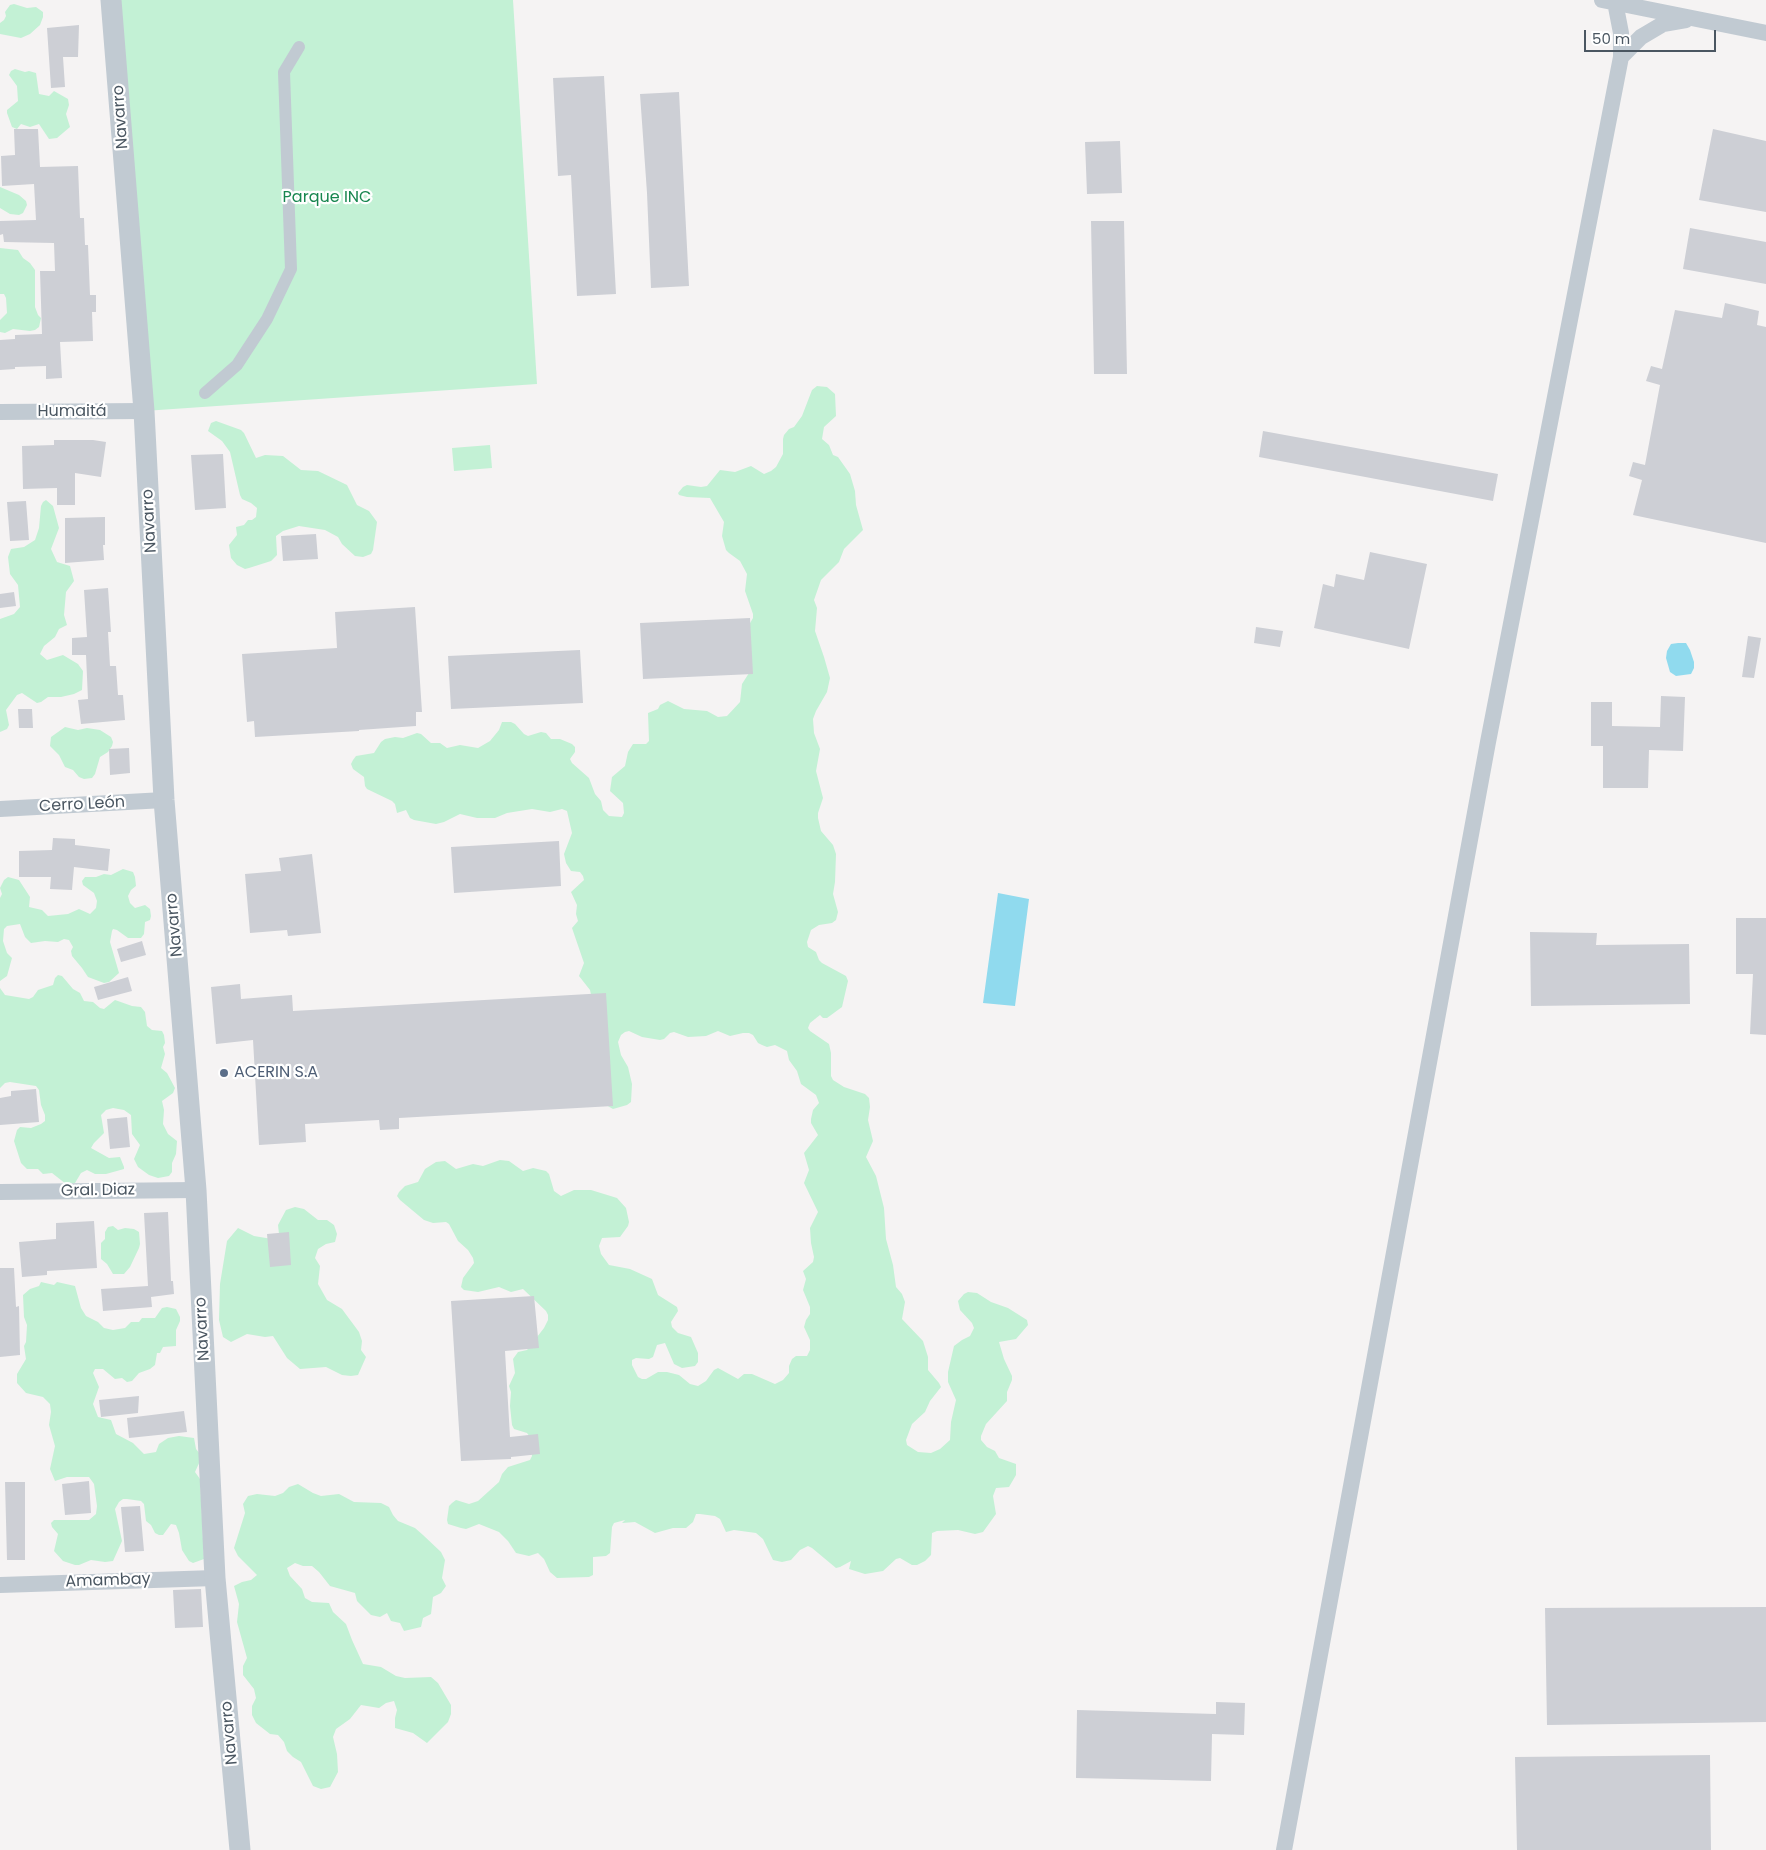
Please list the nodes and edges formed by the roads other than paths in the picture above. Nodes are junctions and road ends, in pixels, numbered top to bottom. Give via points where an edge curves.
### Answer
1 (112, 0) edge
2 (1609, 1) edge
3 (1694, 18) junction
4 (1766, 33) edge
5 (299, 47) dead end
6 (1621, 57) junction
7 (205, 393) dead end
8 (144, 411) junction
9 (0, 412) edge
10 (164, 800) junction
11 (0, 809) edge
12 (196, 1190) junction
13 (0, 1192) edge
14 (215, 1578) junction
15 (0, 1585) edge
16 (240, 1850) edge
17 (1284, 1850) edge

1 - 8 street, Navarro
2 - 3 street
2 - 6 street via 1621,33
3 - 4 street
3 - 6 street via 1663,24 1640,37
5 - 7 street via 284,72 291,269 268,319 238,365
6 - 17 street via 1488,742
8 - 9 street, Humaitá
8 - 10 street, Navarro
10 - 11 street, Cerro León
10 - 12 street, Navarro
12 - 13 street, Gral. Diaz
12 - 14 street, Navarro
14 - 15 street, Amambay
14 - 16 street, Navarro

